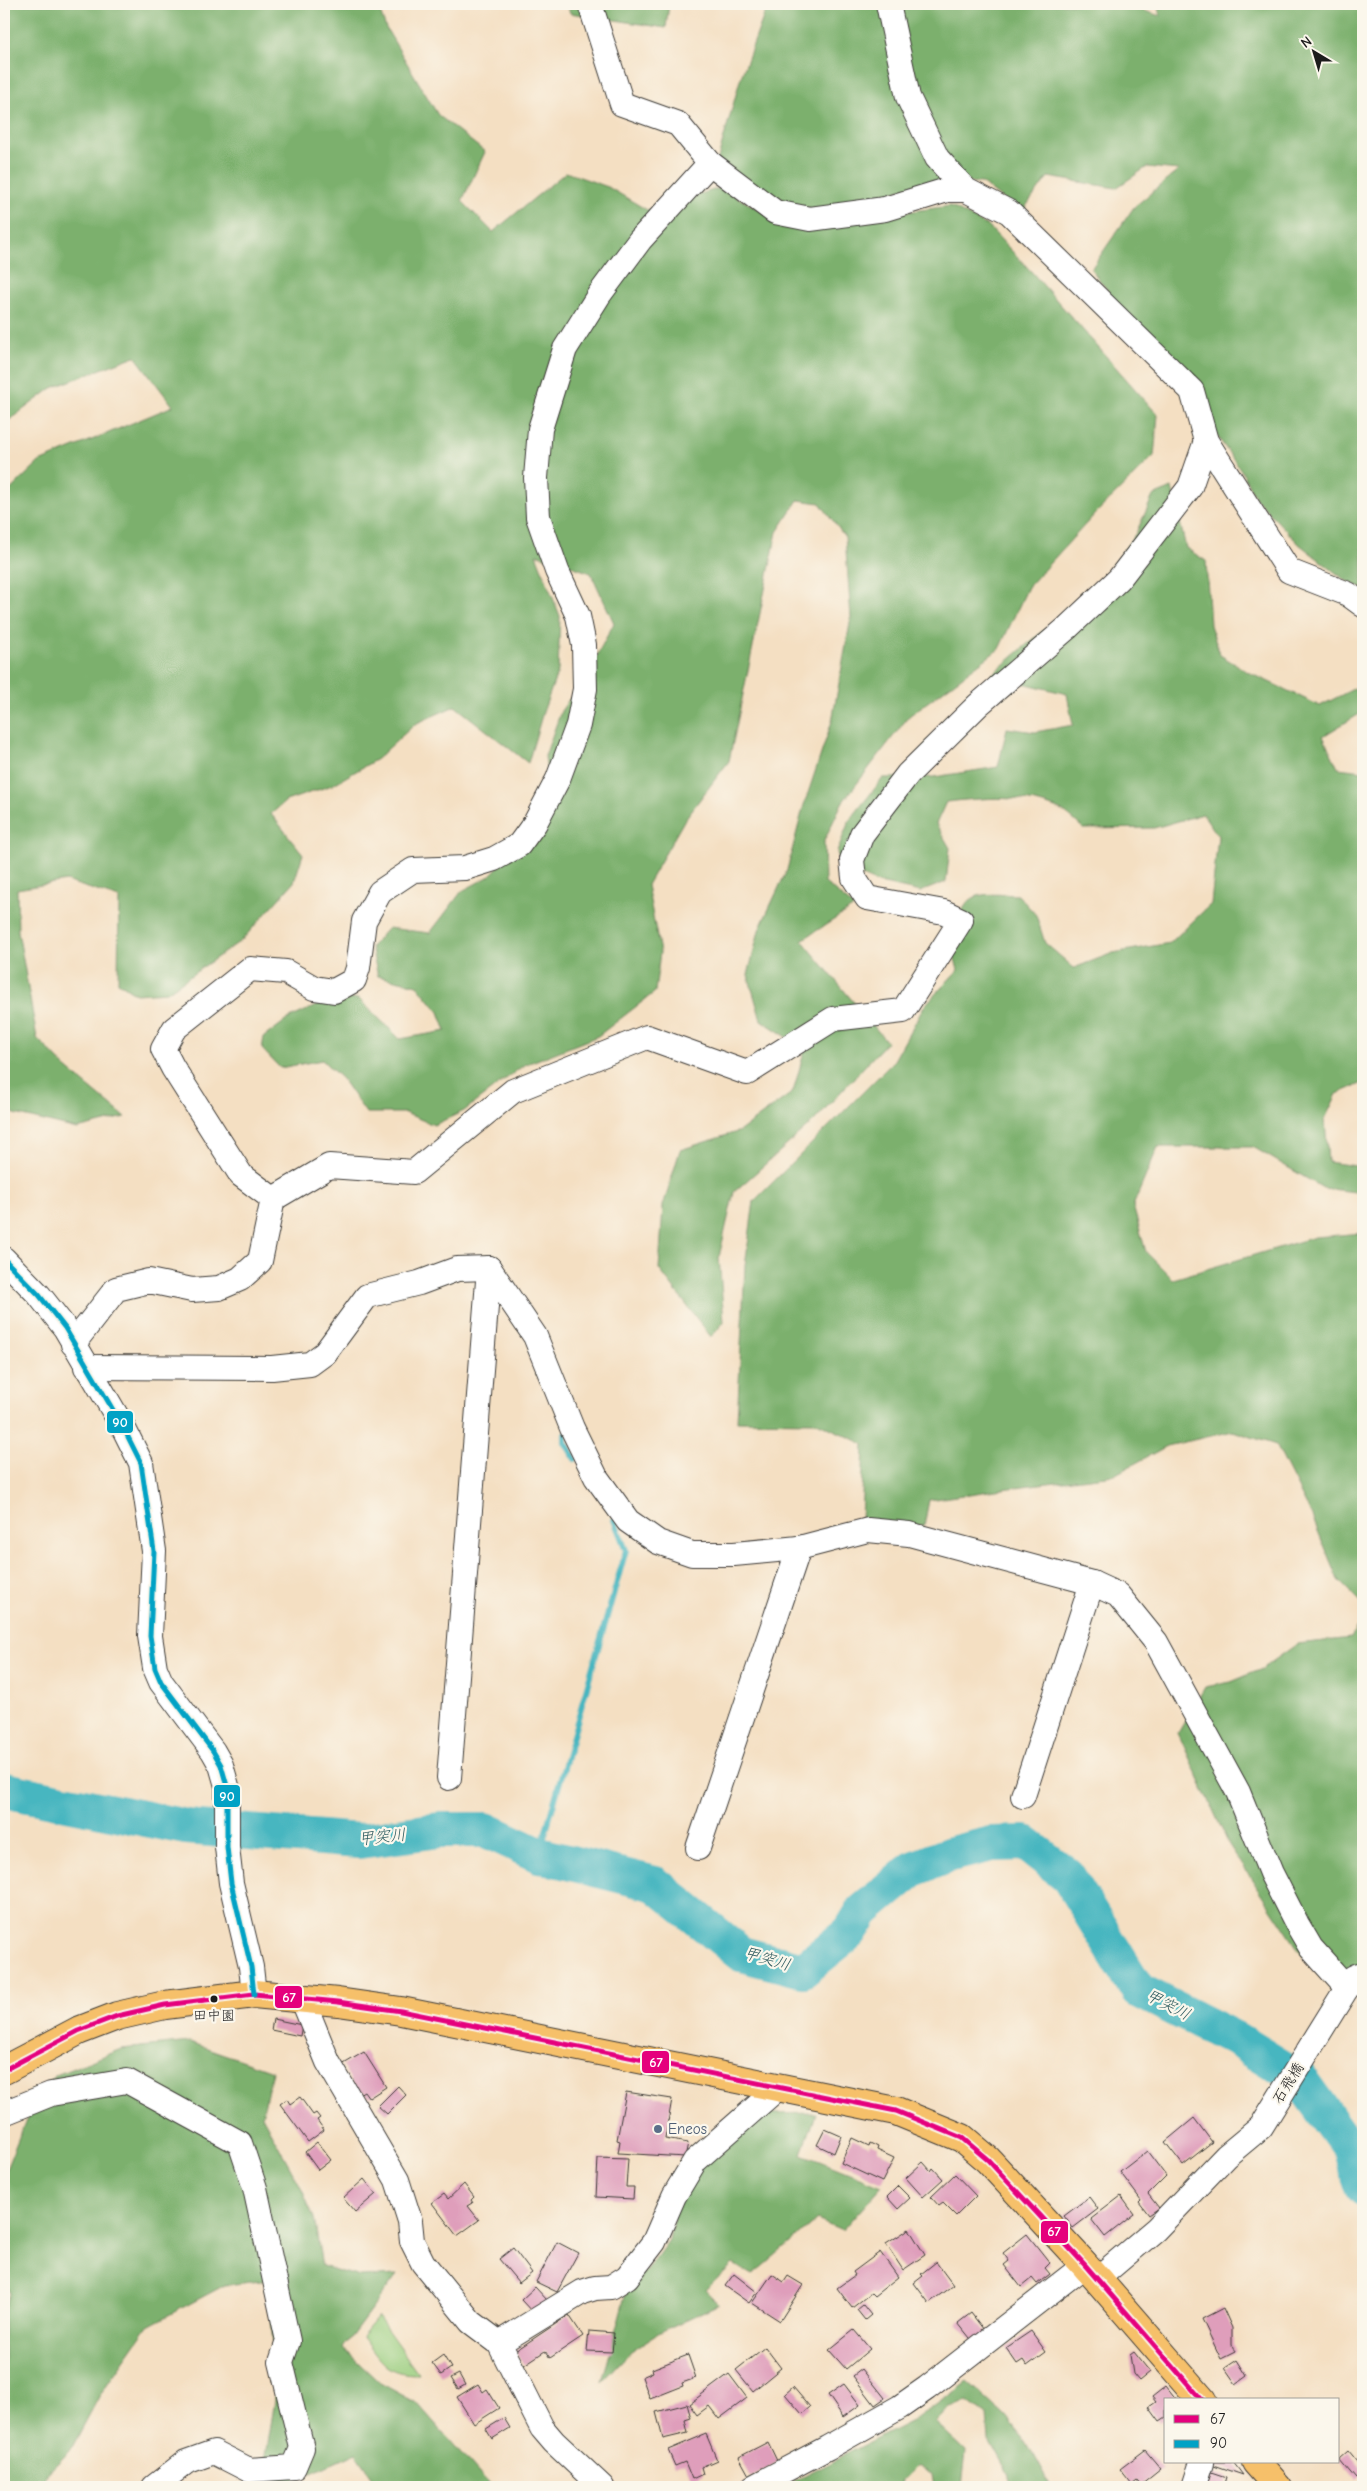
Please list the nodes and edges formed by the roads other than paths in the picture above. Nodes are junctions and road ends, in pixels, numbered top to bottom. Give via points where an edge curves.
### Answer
1 (590, 4) edge
2 (888, 4) edge
3 (710, 163) junction
4 (966, 190) junction
5 (1206, 441) junction
6 (1363, 605) edge
7 (273, 1199) junction
8 (4, 1259) edge
9 (489, 1268) junction
10 (73, 1344) junction
11 (86, 1367) junction
12 (799, 1548) junction
13 (1092, 1583) junction
14 (449, 1778) dead end
15 (1023, 1796) dead end
16 (698, 1848) dead end
17 (1355, 1981) edge
18 (254, 1994) junction
19 (302, 1998) junction
20 (4, 2070) edge
21 (779, 2087) junction
22 (4, 2113) edge
23 (1091, 2272) junction
24 (499, 2343) junction
25 (1200, 2398) edge
26 (1201, 2464) edge
27 (1258, 2464) edge
28 (154, 2487) edge
29 (602, 2487) edge
30 (753, 2487) edge
31 (1194, 2487) edge
32 (1278, 2487) edge

1 - 3 street via 622,104 678,124
2 - 4 street via 908,97 937,158
3 - 4 street via 775,212 810,220 885,209 947,190
3 - 7 street via 640,240 599,295 565,349 540,429 536,478 538,517 557,571 578,616 584,645 585,689 578,725 558,779 535,823 519,845 494,859 465,868 413,870 380,892 364,921 354,980 334,991 314,988 286,972 250,969 174,1029 163,1049 241,1175
4 - 5 street via 1009,212 1192,392
5 - 6 street via 1289,571 1348,594
5 - 7 street via 1190,487 1119,578 978,705 915,767 862,834 852,860 854,878 867,898 944,912 961,920 903,1011 833,1019 747,1073 647,1036 513,1091 414,1172 330,1166
7 - 10 street via 260,1261 240,1279 219,1288 192,1290 149,1281 116,1289
8 - 10 street via 39,1295
9 - 11 street via 457,1269 367,1296 325,1353 310,1364 272,1368
9 - 12 street via 535,1336 572,1428 596,1477 628,1521 658,1542 692,1554
9 - 14 street
10 - 11 street
11 - 18 street via 124,1427 141,1463 154,1551 150,1636 155,1668 161,1682 222,1765 227,1786 230,1883 251,1967
12 - 13 street via 868,1530 909,1534
12 - 16 street
13 - 15 street
13 - 17 street via 1118,1595 1156,1642 1238,1792 1271,1873 1311,1948
17 - 23 street, 石飛橋 via 1261,2127 1226,2156 1156,2229
18 - 19 highway
18 - 20 highway via 165,2005 117,2016 78,2031
19 - 21 highway via 401,2011
19 - 24 street via 328,2062 397,2180 416,2250 423,2264 470,2322
21 - 23 highway via 896,2111 962,2138 1009,2181
21 - 24 street via 695,2161 674,2196 654,2242 627,2278 611,2286 582,2292
22 - 28 street via 51,2094 127,2081 240,2143 255,2188 288,2341 281,2362 302,2448 294,2467 249,2470 214,2452 186,2462
23 - 25 highway
23 - 30 street, 石飛橋 via 900,2407
24 - 29 street via 542,2428
26 - 31 street
27 - 32 highway

